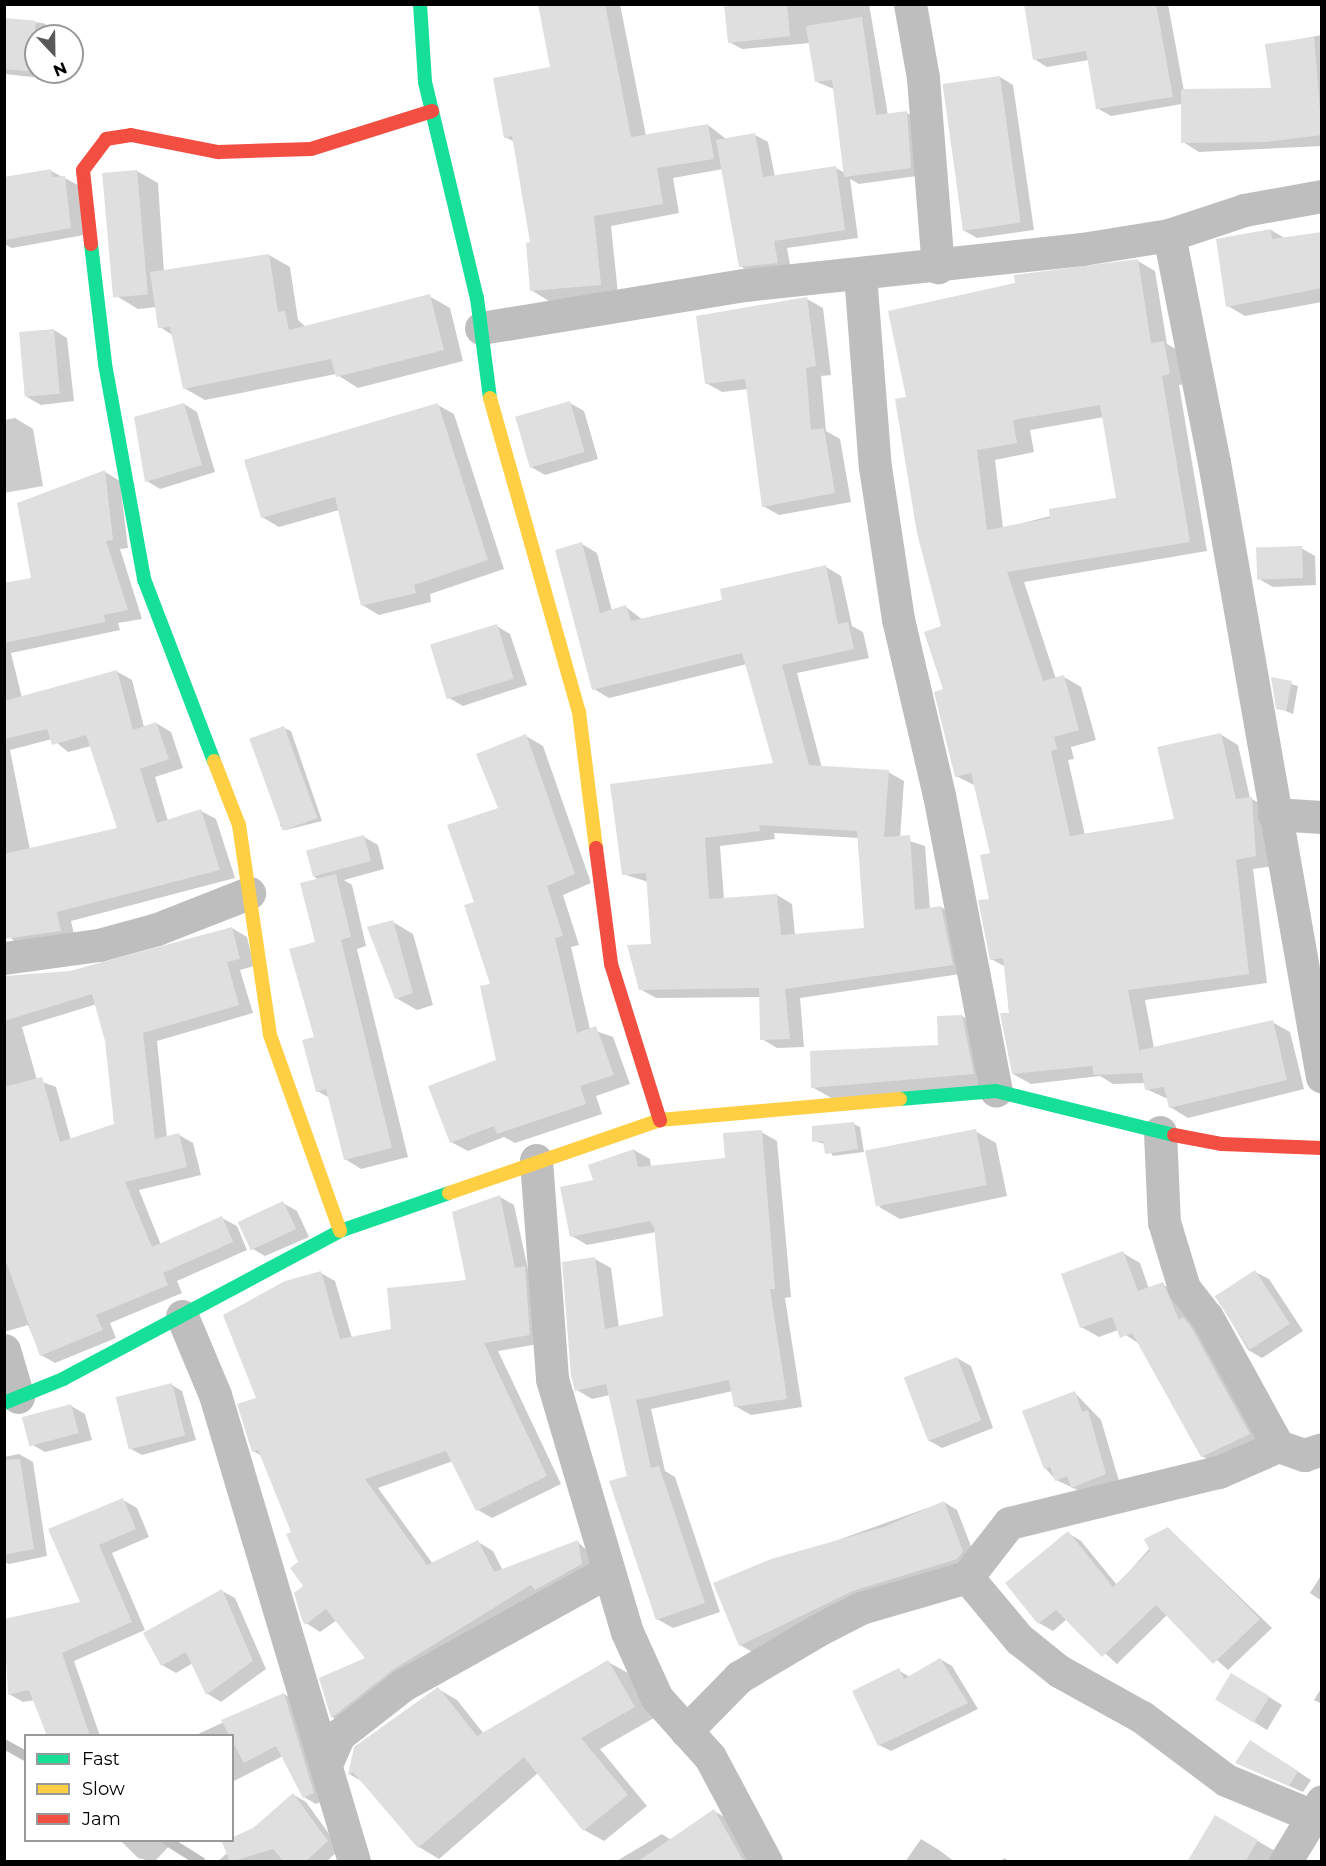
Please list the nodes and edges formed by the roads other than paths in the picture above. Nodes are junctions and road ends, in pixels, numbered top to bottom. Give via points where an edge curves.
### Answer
1 (420, 4) edge
2 (910, 4) edge
3 (432, 111) junction
4 (1322, 196) edge
5 (1169, 235) junction
6 (938, 267) junction
7 (860, 274) junction
8 (481, 328) junction
9 (1274, 814) junction
10 (1322, 817) edge
11 (249, 892) junction
12 (4, 958) edge
13 (1322, 1077) edge
14 (996, 1091) junction
15 (660, 1120) junction
16 (1160, 1131) junction
17 (1322, 1148) edge
18 (536, 1160) junction
19 (340, 1231) junction
20 (182, 1316) junction
21 (4, 1350) edge
22 (11, 1400) edge
23 (1278, 1446) junction
24 (1322, 1449) edge
25 (609, 1571) junction
26 (967, 1577) junction
27 (686, 1731) junction
28 (326, 1764) junction
29 (1317, 1809) edge
30 (354, 1862) edge
31 (766, 1862) edge
32 (1285, 1862) edge

1 - 3 street
2 - 6 street via 923,78
3 - 8 street
3 - 11 street via 311,149 218,152 131,135 114,138 94,149 82,170 105,364 144,579 225,783
4 - 5 street via 1244,210
5 - 6 street
5 - 9 street via 1214,462
6 - 7 street
7 - 8 street via 745,285
7 - 14 street via 875,467 898,619 939,795
8 - 15 street via 489,393 579,712 611,964
9 - 10 street
9 - 13 street
11 - 12 street via 147,932
11 - 19 street via 270,1035
14 - 15 street
14 - 16 street
15 - 18 street
16 - 17 street via 1222,1144
16 - 23 street via 1170,1255
18 - 19 street
18 - 25 street via 552,1379
19 - 20 street
20 - 22 street
20 - 28 street via 215,1395
21 - 22 street
23 - 24 street via 1304,1455
23 - 26 street via 1209,1475 1009,1523
25 - 27 street via 627,1632 657,1698
25 - 28 street via 403,1685 339,1735
26 - 27 street via 861,1608 818,1630 739,1677
26 - 29 street via 1019,1639 1059,1671 1142,1717 1226,1780
27 - 31 street via 736,1799
28 - 30 street
29 - 32 street

